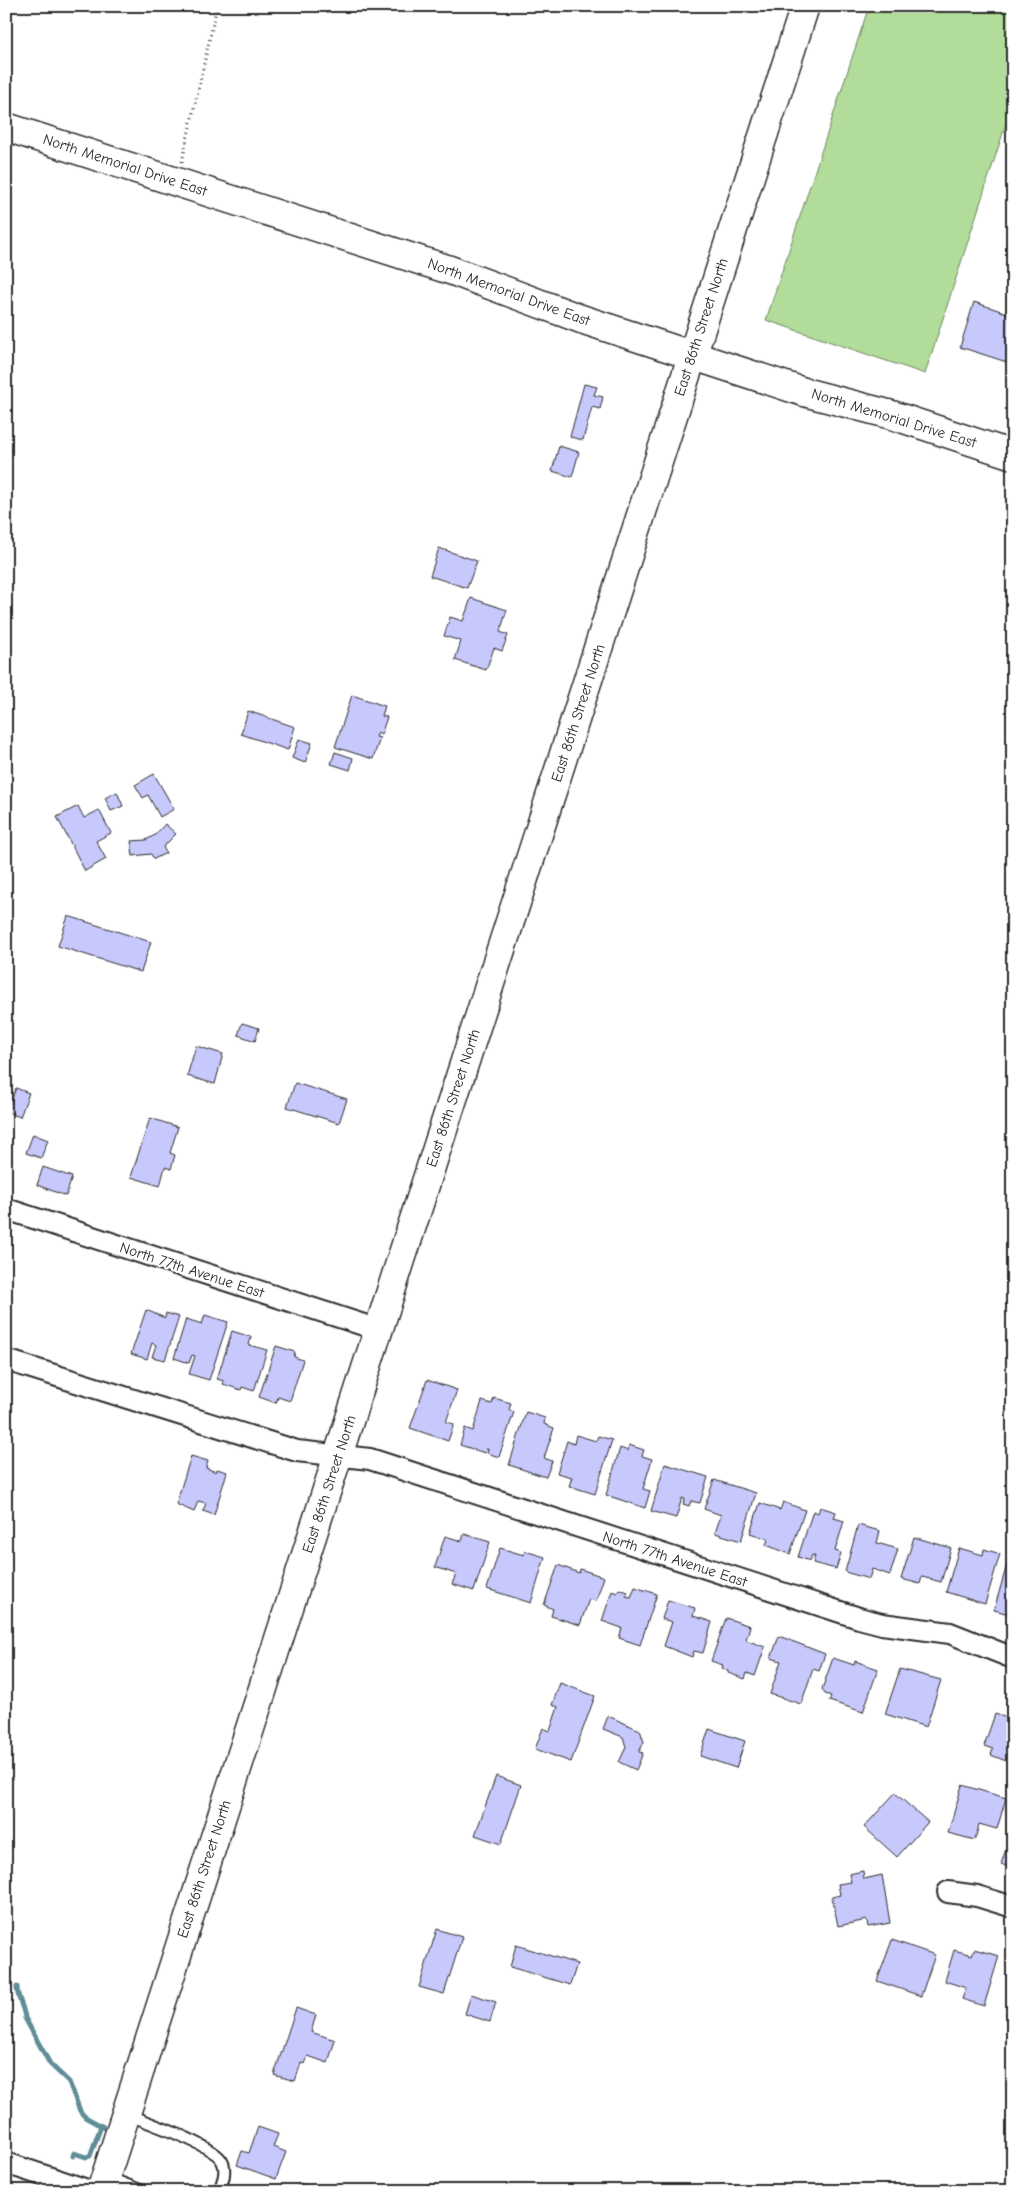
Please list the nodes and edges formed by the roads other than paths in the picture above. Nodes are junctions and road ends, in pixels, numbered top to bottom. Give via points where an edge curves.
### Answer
1 (805, 6) edge
2 (6, 127) edge
3 (692, 355) junction
4 (1013, 455) edge
5 (6, 1209) edge
6 (379, 1330) junction
7 (6, 1360) edge
8 (338, 1455) junction
9 (1013, 1658) edge
10 (948, 1892) dead end
11 (1013, 1907) edge
12 (126, 2114) junction
13 (6, 2162) edge
14 (99, 2186) edge
15 (143, 2191) edge
16 (218, 2191) edge

1 - 3 street, East 86th Street North
2 - 3 street, North Memorial Drive East via 450,270 581,319
3 - 4 street, North Memorial Drive East
3 - 6 street, East 86th Street North
5 - 6 street, North 77th Avenue East
6 - 8 street, East 86th Street North
7 - 8 street, North 77th Avenue East via 296,1451
8 - 9 street, North 77th Avenue East via 370,1459 874,1622 950,1633
8 - 12 street, East 86th Street North
10 - 11 street
12 - 14 street, East 86th Street North
12 - 16 lane via 207,2147 222,2160 225,2170
13 - 14 street
14 - 15 lane

